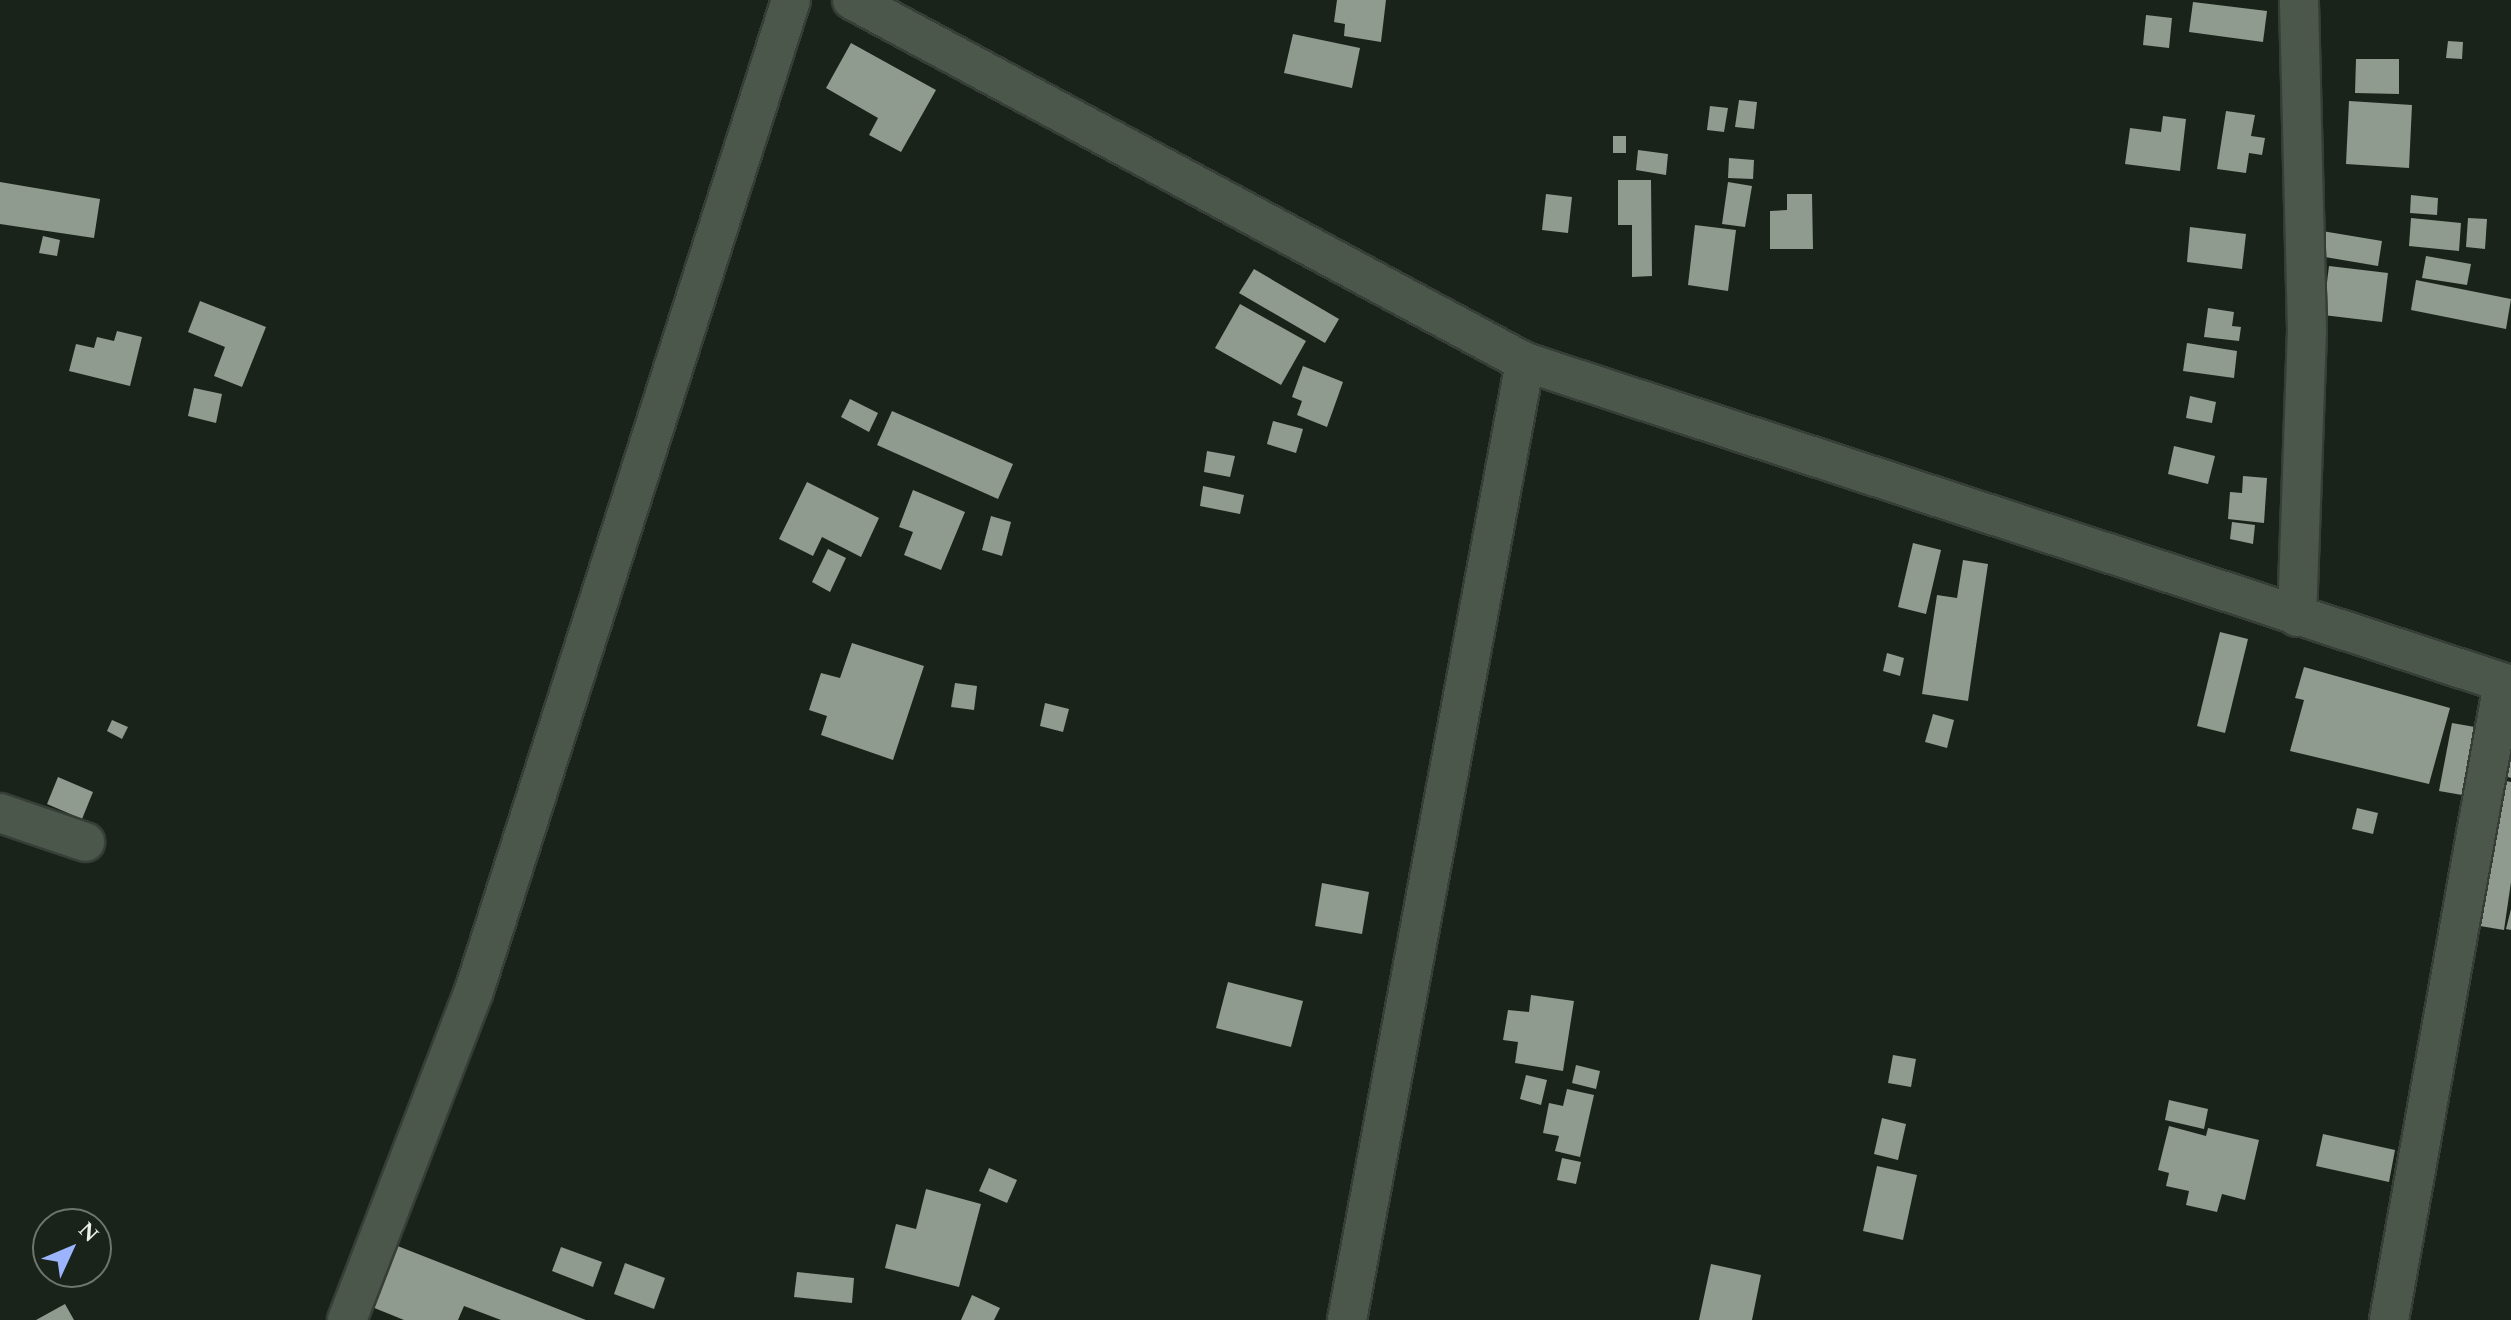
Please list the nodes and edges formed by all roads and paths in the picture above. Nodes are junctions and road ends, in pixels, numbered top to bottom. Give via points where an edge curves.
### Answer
1 (791, 0) edge
2 (852, 0) edge
3 (2299, 0) edge
4 (1525, 362) junction
5 (2297, 617) junction
6 (2507, 684) edge
7 (0, 813) edge
8 (85, 842) dead end
9 (347, 1320) edge
10 (1347, 1320) edge
11 (2389, 1320) edge

1 - 9 street via 474,991
2 - 4 street
3 - 5 street via 2307,330
4 - 5 street
4 - 10 street
5 - 6 street
6 - 11 street
7 - 8 street

